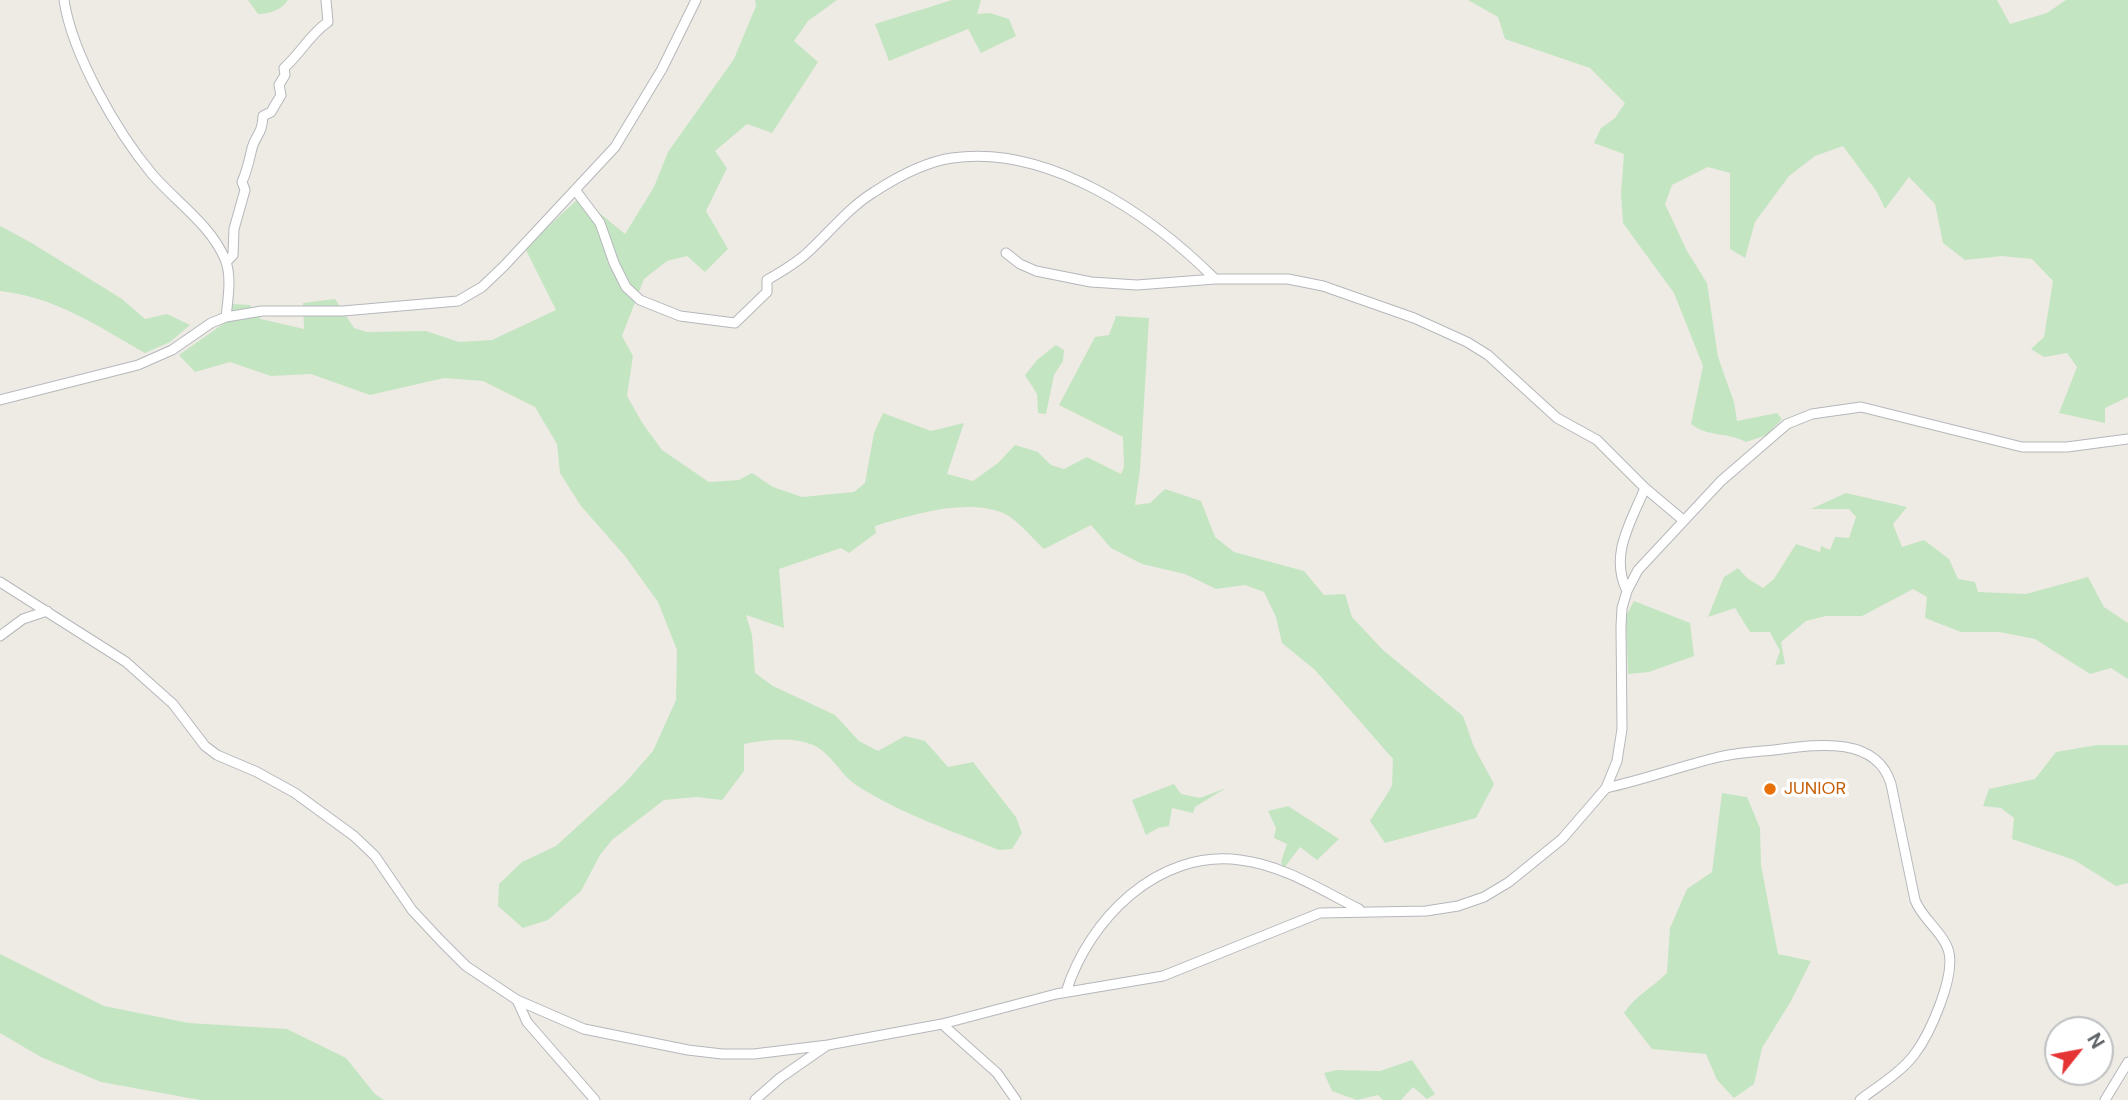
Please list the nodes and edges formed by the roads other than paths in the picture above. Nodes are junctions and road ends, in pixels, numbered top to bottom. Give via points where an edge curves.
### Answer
1 (64, 0) edge
2 (326, 0) edge
3 (696, 0) edge
4 (576, 191) junction
5 (1006, 253) dead end
6 (226, 262) junction
7 (1215, 279) junction
8 (226, 317) junction
9 (0, 400) edge
10 (2128, 439) edge
11 (1645, 488) junction
12 (1683, 520) junction
13 (0, 582) edge
14 (1627, 592) junction
15 (47, 611) junction
16 (0, 636) edge
17 (1606, 788) junction
18 (1362, 911) junction
19 (1066, 992) junction
20 (517, 1000) junction
21 (942, 1024) junction
22 (828, 1045) junction
23 (2128, 1062) edge
24 (594, 1100) edge
25 (755, 1100) edge
26 (1016, 1100) edge
27 (1860, 1100) edge
28 (2105, 1100) edge

1 - 6 street via 77,51 114,117 153,176 207,232
2 - 6 street via 328,22 315,30 284,68 281,95 264,116 242,183 245,190 233,229 233,255
3 - 4 street via 632,121
4 - 7 street via 600,223 614,263 633,296 680,316 710,322 739,321 767,292 767,280 802,257 872,193 930,163 973,156 1028,163 1108,195 1181,246
4 - 8 street via 489,280 458,301 343,311 262,311
5 - 7 street via 1036,271 1091,282 1137,285
6 - 8 street
7 - 11 street via 1288,279 1323,286 1415,318 1467,342 1488,355 1557,418 1597,440
8 - 9 street via 138,365
10 - 12 street via 2022,447 1861,407 1812,414 1787,424
11 - 12 street
11 - 14 street via 1620,551 1619,570
12 - 14 street via 1644,563
13 - 15 street
14 - 17 street via 1620,626 1622,730
15 - 16 street via 23,619
15 - 20 street via 126,662 173,704 217,755 295,793 354,836 441,941 466,965
17 - 18 street via 1545,855 1484,897 1426,911
17 - 27 street via 1717,757 1815,745 1860,751 1884,767 1914,900 1948,948 1948,970 1933,1021 1914,1055
18 - 19 street via 1307,917 1163,976
18 - 19 street via 1260,864 1216,859 1193,863 1154,877 1119,905 1090,939
19 - 21 street
20 - 22 street via 584,1030 688,1050 754,1054
20 - 24 street via 527,1023
21 - 22 street
21 - 26 street via 997,1073
22 - 25 street
23 - 28 street

